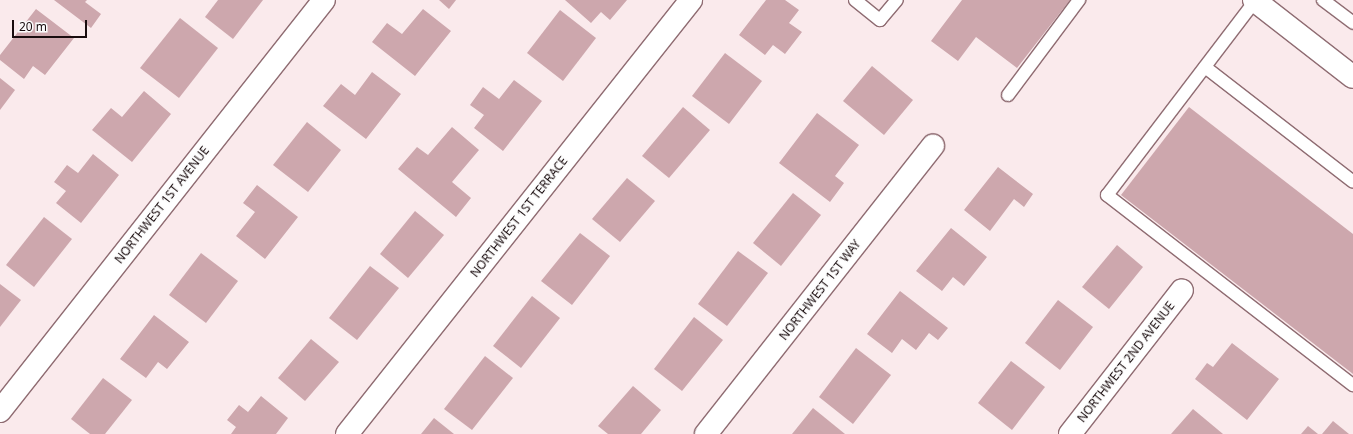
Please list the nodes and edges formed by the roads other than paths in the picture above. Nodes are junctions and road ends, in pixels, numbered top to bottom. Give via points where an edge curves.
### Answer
1 (324, 0) edge
2 (691, 0) edge
3 (855, 0) edge
4 (896, 0) edge
5 (1080, 0) edge
6 (1254, 0) edge
7 (1323, 0) edge
8 (1353, 23) edge
9 (1205, 67) junction
10 (1353, 77) edge
11 (1008, 95) dead end
12 (934, 146) dead end
13 (1353, 182) edge
14 (1182, 290) dead end
15 (1353, 385) edge
16 (0, 411) edge
17 (347, 434) edge
18 (706, 434) edge
19 (1070, 434) edge

1 - 16 street, NORTHWEST 1ST AVENUE
2 - 17 street, NORTHWEST 1ST TERRACE
3 - 4 lane via 880,20
5 - 11 lane
6 - 9 lane
6 - 10 street
7 - 8 lane
9 - 13 lane
9 - 15 lane via 1107,195
12 - 18 street, NORTHWEST 1ST WAY
14 - 19 street, NORTHWEST 2ND AVENUE

